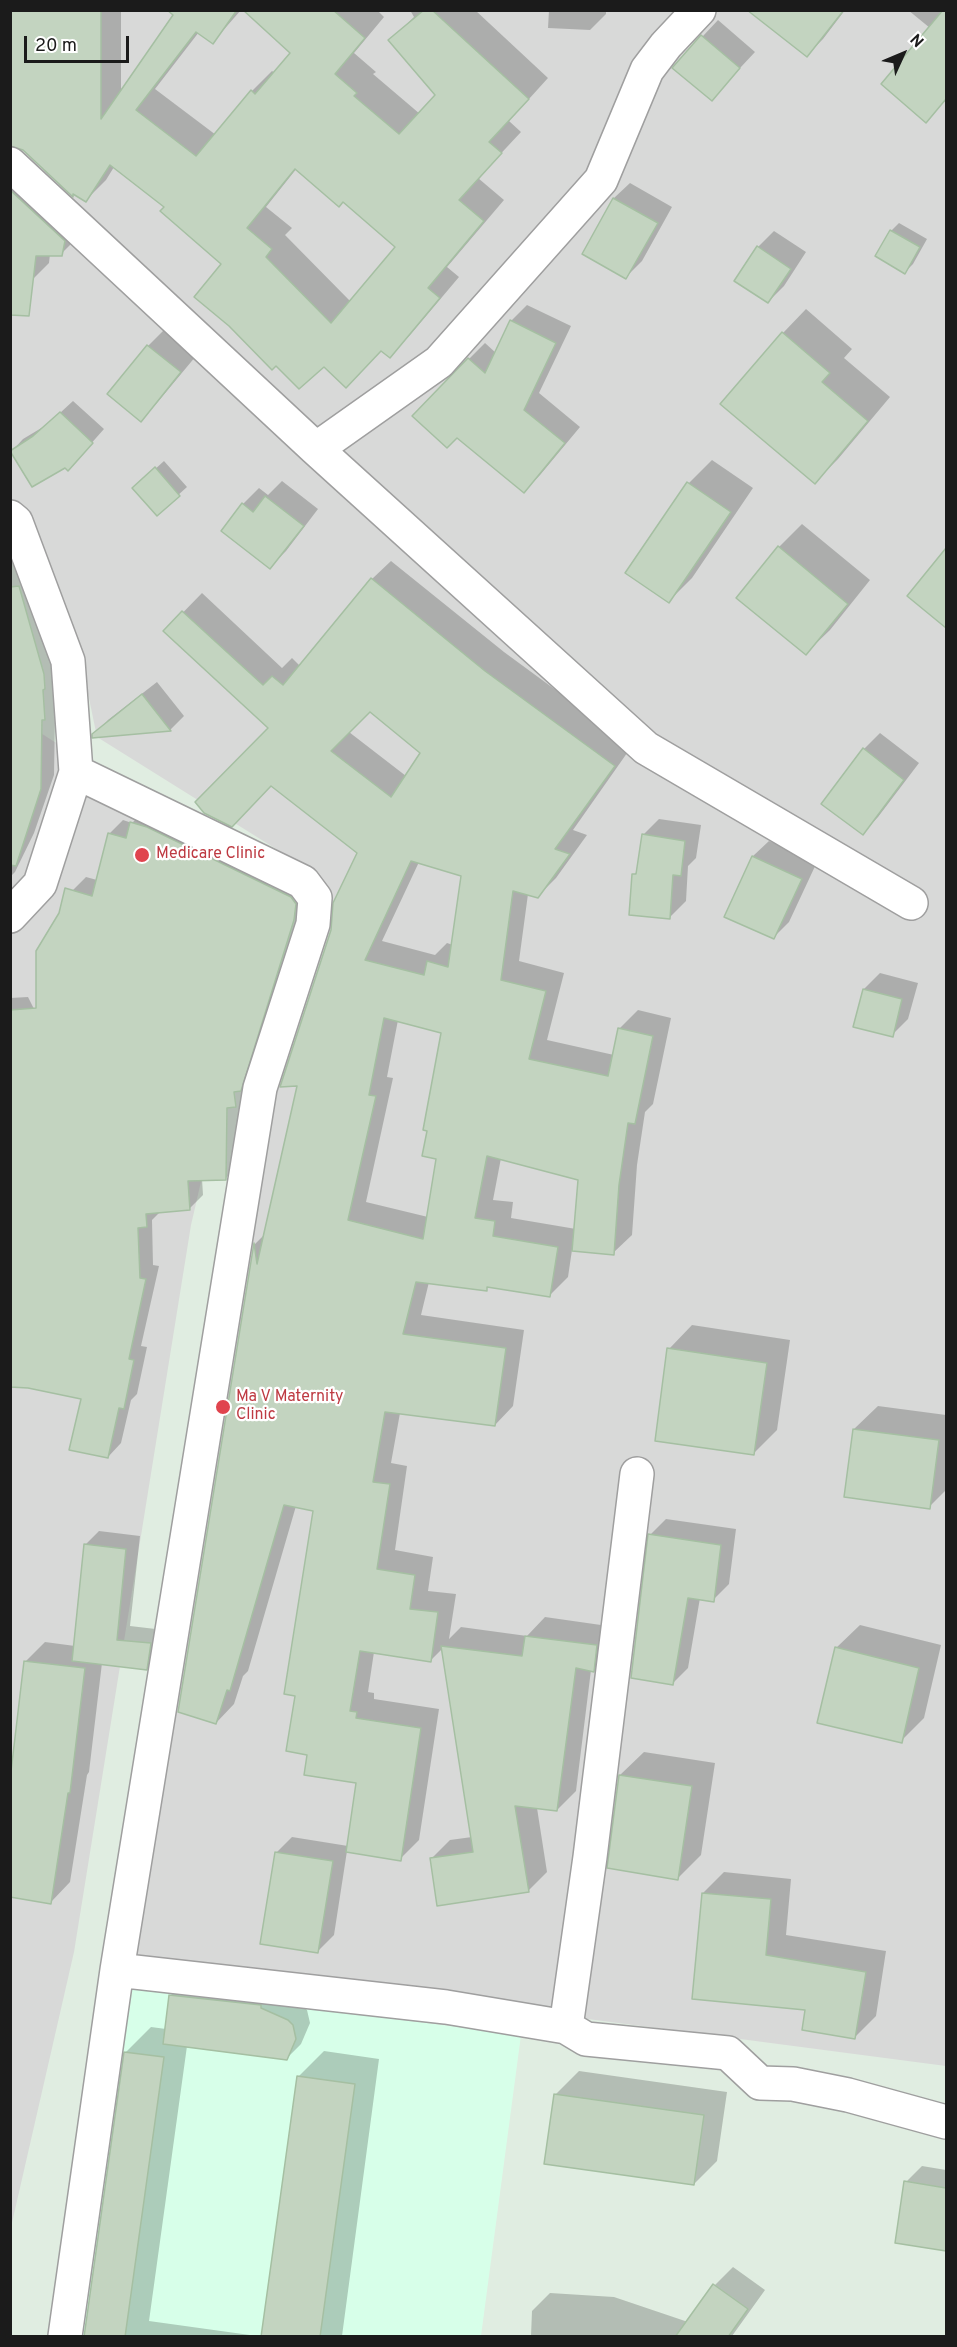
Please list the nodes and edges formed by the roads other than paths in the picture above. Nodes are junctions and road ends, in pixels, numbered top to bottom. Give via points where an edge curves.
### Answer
1 (699, 10) edge
2 (10, 164) edge
3 (316, 449) junction
4 (10, 516) edge
5 (76, 772) junction
6 (911, 903) dead end
7 (10, 916) edge
8 (637, 1474) dead end
9 (117, 1970) junction
10 (566, 2027) junction
11 (946, 2122) edge
12 (65, 2337) edge

1 - 3 street via 647,70 601,180 439,362
2 - 3 street
3 - 6 street via 646,748
4 - 5 street via 16,522 68,661
5 - 7 street via 40,884
5 - 9 street via 303,882 315,898 313,924 260,1088
8 - 10 street
9 - 10 street via 446,2007
9 - 12 street
10 - 11 street via 586,2039 728,2054 760,2083 793,2084 848,2095

